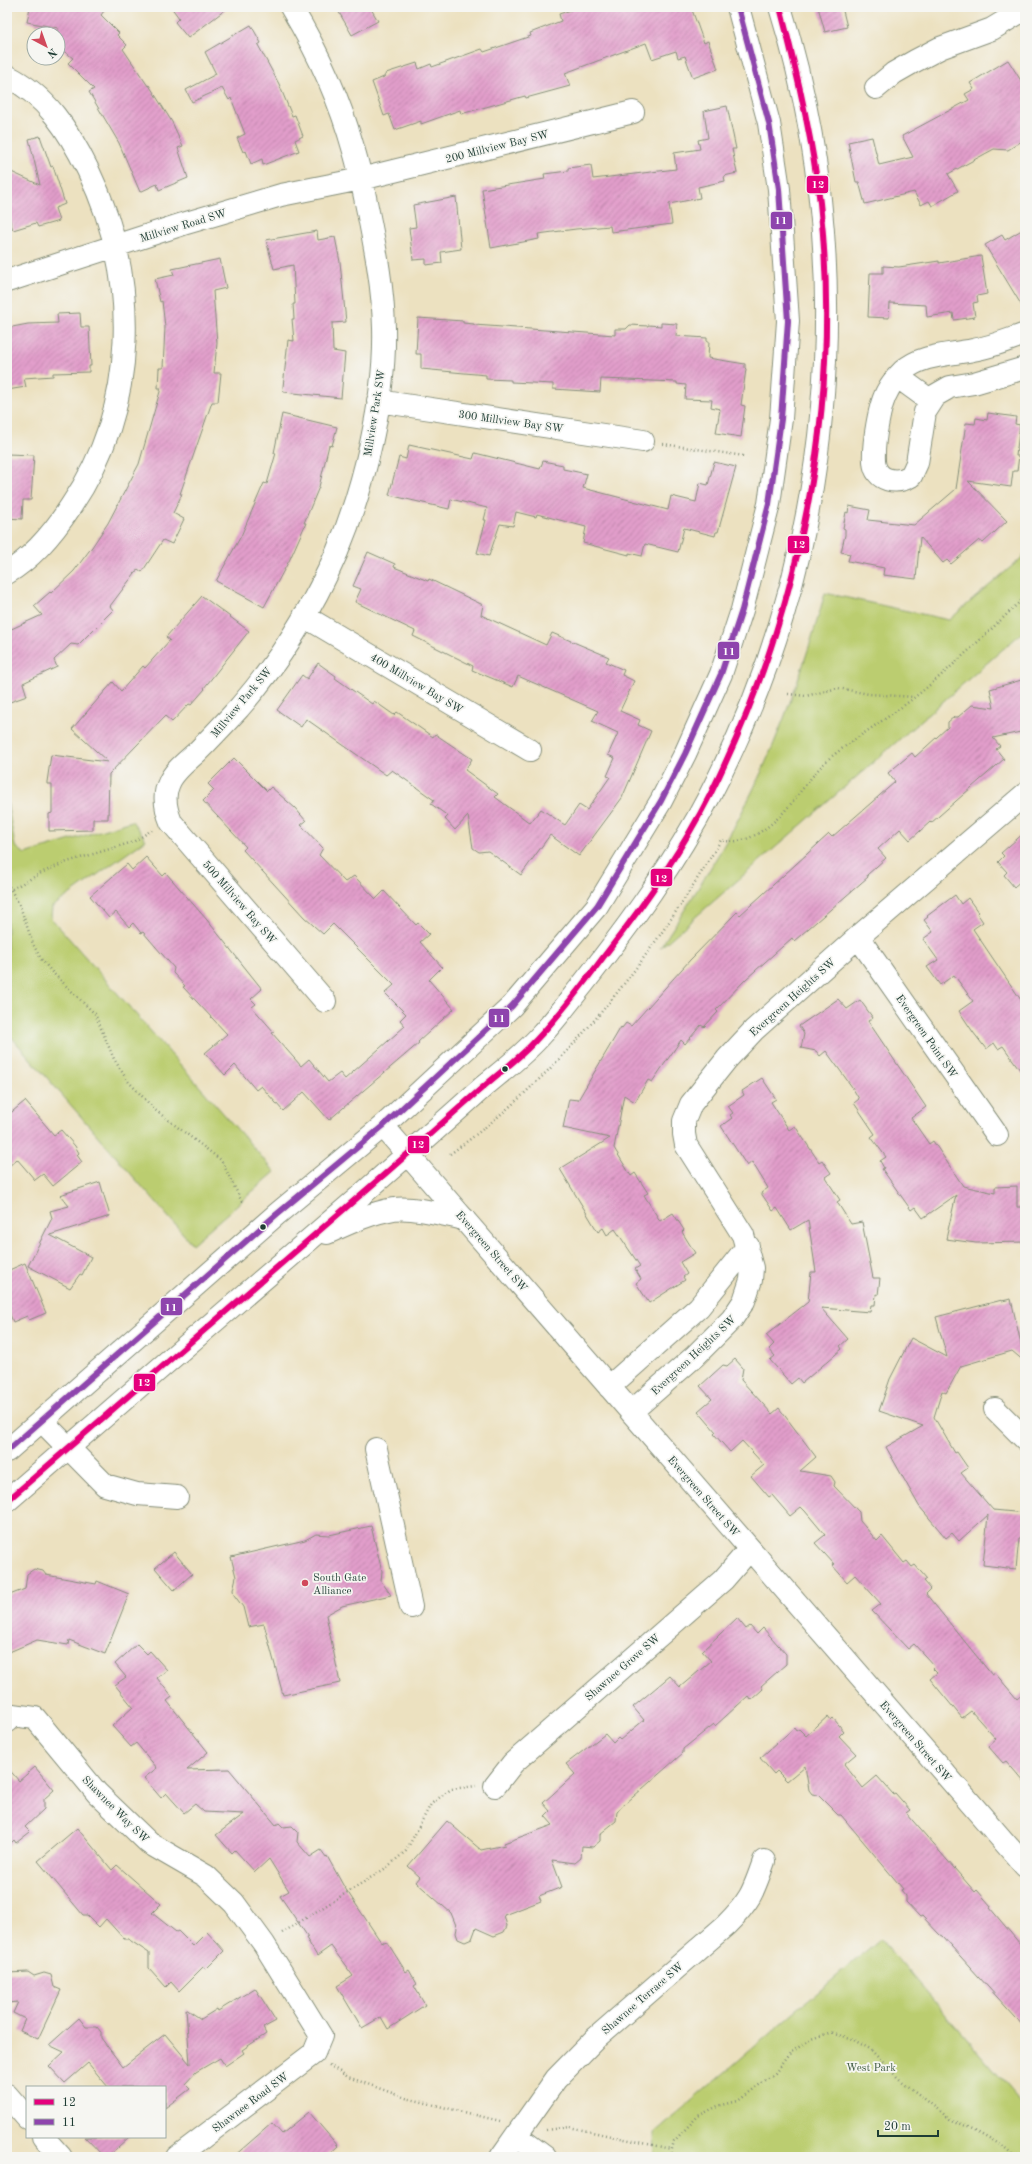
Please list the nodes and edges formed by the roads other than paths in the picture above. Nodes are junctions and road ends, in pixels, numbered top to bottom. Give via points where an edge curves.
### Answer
1 (291, 7) edge
2 (738, 7) edge
3 (780, 7) edge
4 (1025, 10) edge
5 (7, 76) edge
6 (876, 88) dead end
7 (633, 112) dead end
8 (361, 179) junction
9 (114, 247) junction
10 (7, 281) edge
11 (1025, 334) edge
12 (1025, 368) edge
13 (898, 377) junction
14 (378, 401) junction
15 (931, 401) junction
16 (643, 441) road end
17 (7, 573) edge
18 (304, 616) junction
19 (530, 750) dead end
20 (1025, 794) edge
21 (166, 797) joint
22 (858, 937) junction
23 (325, 1001) dead end
24 (383, 1126) junction
25 (997, 1135) dead end
26 (408, 1154) junction
27 (464, 1219) junction
28 (306, 1242) junction
29 (748, 1246) junction
30 (609, 1387) junction
31 (995, 1409) dead end
32 (631, 1412) junction
33 (42, 1421) junction
34 (1025, 1439) edge
35 (67, 1448) junction
36 (376, 1449) dead end
37 (7, 1451) edge
38 (177, 1497) dead end
39 (7, 1500) edge
40 (750, 1549) junction
41 (411, 1607) dead end
42 (7, 1721) edge
43 (495, 1786) road end
44 (764, 1861) dead end
45 (1025, 1866) edge
46 (316, 2049) joint
47 (7, 2095) edge
48 (26, 2117) edge
49 (520, 2132) junction
50 (44, 2138) edge
51 (61, 2157) edge
52 (177, 2157) edge
53 (501, 2157) edge
54 (545, 2157) edge

1 - 8 street, Millview Park SW via 330,81
2 - 24 street via 769,123 783,237 788,321 781,419 769,504 742,610 721,674 685,754 661,801 597,906 512,1006
3 - 26 street via 812,138 822,208 826,310 825,376 813,482 800,549 782,616 757,690 710,795 656,886 627,928 541,1036
4 - 6 street via 992,29 940,48 915,61 894,73
5 - 9 street via 29,88 47,104 63,125 94,183 107,217
7 - 8 street, 200 Millview Bay SW
8 - 9 street, Millview Road SW via 281,195
8 - 14 street, Millview Park SW via 378,258 382,293 384,330
9 - 10 street, Millview Road SW
9 - 17 street via 126,324 124,366 113,422 82,490 64,518 46,541
11 - 13 street via 994,346 929,358 913,364
12 - 15 street via 950,387
13 - 15 street
13 - 15 street via 887,390 880,409 874,462 879,474 884,478 897,482 904,480 915,470 923,419
14 - 16 street, 300 Millview Bay SW
14 - 18 street, Millview Park SW via 372,438 351,514 337,552
18 - 19 street, 400 Millview Bay SW
18 - 21 street, Millview Park SW via 268,672 242,705 175,773 169,782
20 - 22 street, Evergreen Heights SW
21 - 23 street, 500 Millview Bay SW via 166,808 171,822
22 - 25 street, Evergreen Point SW
22 - 29 street, Evergreen Heights SW via 727,1059 691,1104 684,1121 686,1145
24 - 26 street, Evergreen Street SW
24 - 33 street via 277,1214
26 - 27 street, Evergreen Street SW
26 - 28 street
27 - 28 street via 438,1212 396,1209 363,1217
27 - 30 street, Evergreen Street SW
28 - 35 street
29 - 30 street via 699,1307
29 - 32 street, Evergreen Heights SW via 752,1268 751,1280 739,1311 695,1356
30 - 32 street, Evergreen Street SW
31 - 34 street
32 - 40 street, Evergreen Street SW
33 - 35 street
33 - 37 street
35 - 38 street via 105,1484 137,1494
35 - 39 street
36 - 41 street
40 - 43 street, Shawnee Grove SW via 722,1580 513,1763
40 - 45 street, Evergreen Street SW
42 - 46 street, Shawnee Way SW via 13,1715 35,1718 97,1793 149,1843 206,1876 234,1903 264,1944 321,2036
44 - 49 street, Shawnee Terrace SW via 752,1896 745,1905 726,1925 597,2037 556,2079
46 - 52 street, Shawnee Road SW
47 - 48 street
49 - 53 street, Shawnee Terrace SW
49 - 54 street
50 - 51 street

